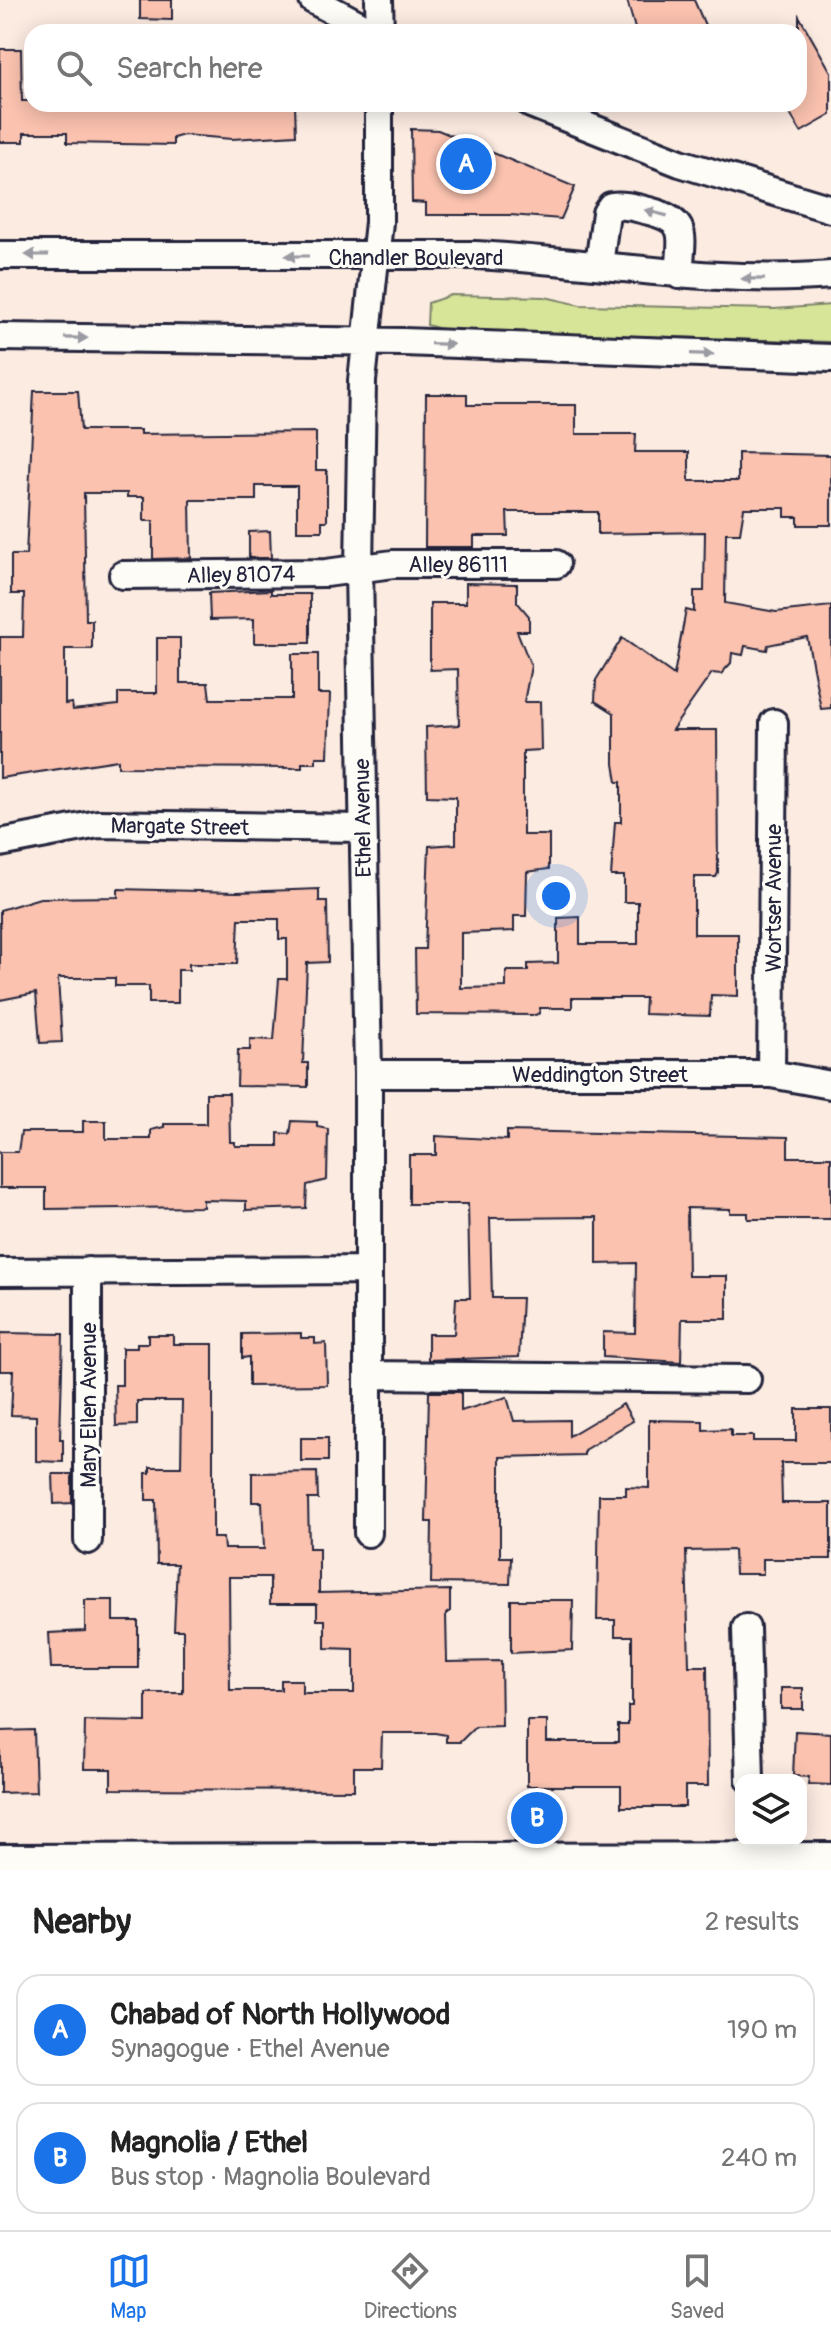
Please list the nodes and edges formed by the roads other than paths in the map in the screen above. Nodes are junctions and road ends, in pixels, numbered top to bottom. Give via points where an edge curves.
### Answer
1 (313, 0) edge
2 (379, 0) edge
3 (358, 24) edge
4 (380, 24) edge
5 (379, 112) edge
6 (551, 112) edge
7 (831, 209) edge
8 (0, 255) edge
9 (375, 255) junction
10 (599, 265) junction
11 (679, 275) junction
12 (831, 275) edge
13 (0, 337) edge
14 (364, 341) junction
15 (831, 358) edge
16 (556, 564) dead end
17 (359, 569) junction
18 (123, 575) dead end
19 (774, 723) dead end
20 (362, 828) junction
21 (0, 843) edge
22 (368, 1074) junction
23 (771, 1074) junction
24 (831, 1085) edge
25 (368, 1270) junction
26 (88, 1271) junction
27 (0, 1272) edge
28 (368, 1375) junction
29 (747, 1379) dead end
30 (368, 1533) dead end
31 (88, 1540) dead end
32 (746, 1628) dead end
33 (750, 1774) edge
34 (750, 1849) edge
35 (831, 1859) edge
36 (0, 1861) edge
37 (385, 1864) edge

1 - 3 street
2 - 4 street
5 - 9 street, Ethel Avenue
6 - 7 street via 680,163
9 -> 8 street, Chandler Boulevard
9 - 10 street, Chandler Boulevard via 475,255
9 - 14 street, Ethel Avenue
10 - 11 street, Chandler Boulevard
11 -> 10 street via 680,226 672,217 624,205 611,206 606,213
12 -> 11 street, Chandler Boulevard via 775,280
13 -> 14 street
14 -> 15 street
14 - 17 street, Ethel Avenue
16 - 17 street, Alley 86111 via 393,564
17 - 18 street, Alley 81074
17 - 20 street, Ethel Avenue
19 - 23 street, Wortser Avenue
20 - 21 street, Margate Street via 98,824
20 - 22 street, Ethel Avenue
22 - 23 street, Weddington Street
22 - 25 street, Ethel Avenue
23 - 24 street, Weddington Street
25 - 26 street
25 - 28 street, Ethel Avenue
26 - 27 street
26 - 31 street, Mary Ellen Avenue
28 - 29 street
28 - 30 street, Ethel Avenue
32 - 33 street
34 - 35 main road
34 - 37 main road
36 - 37 main road

